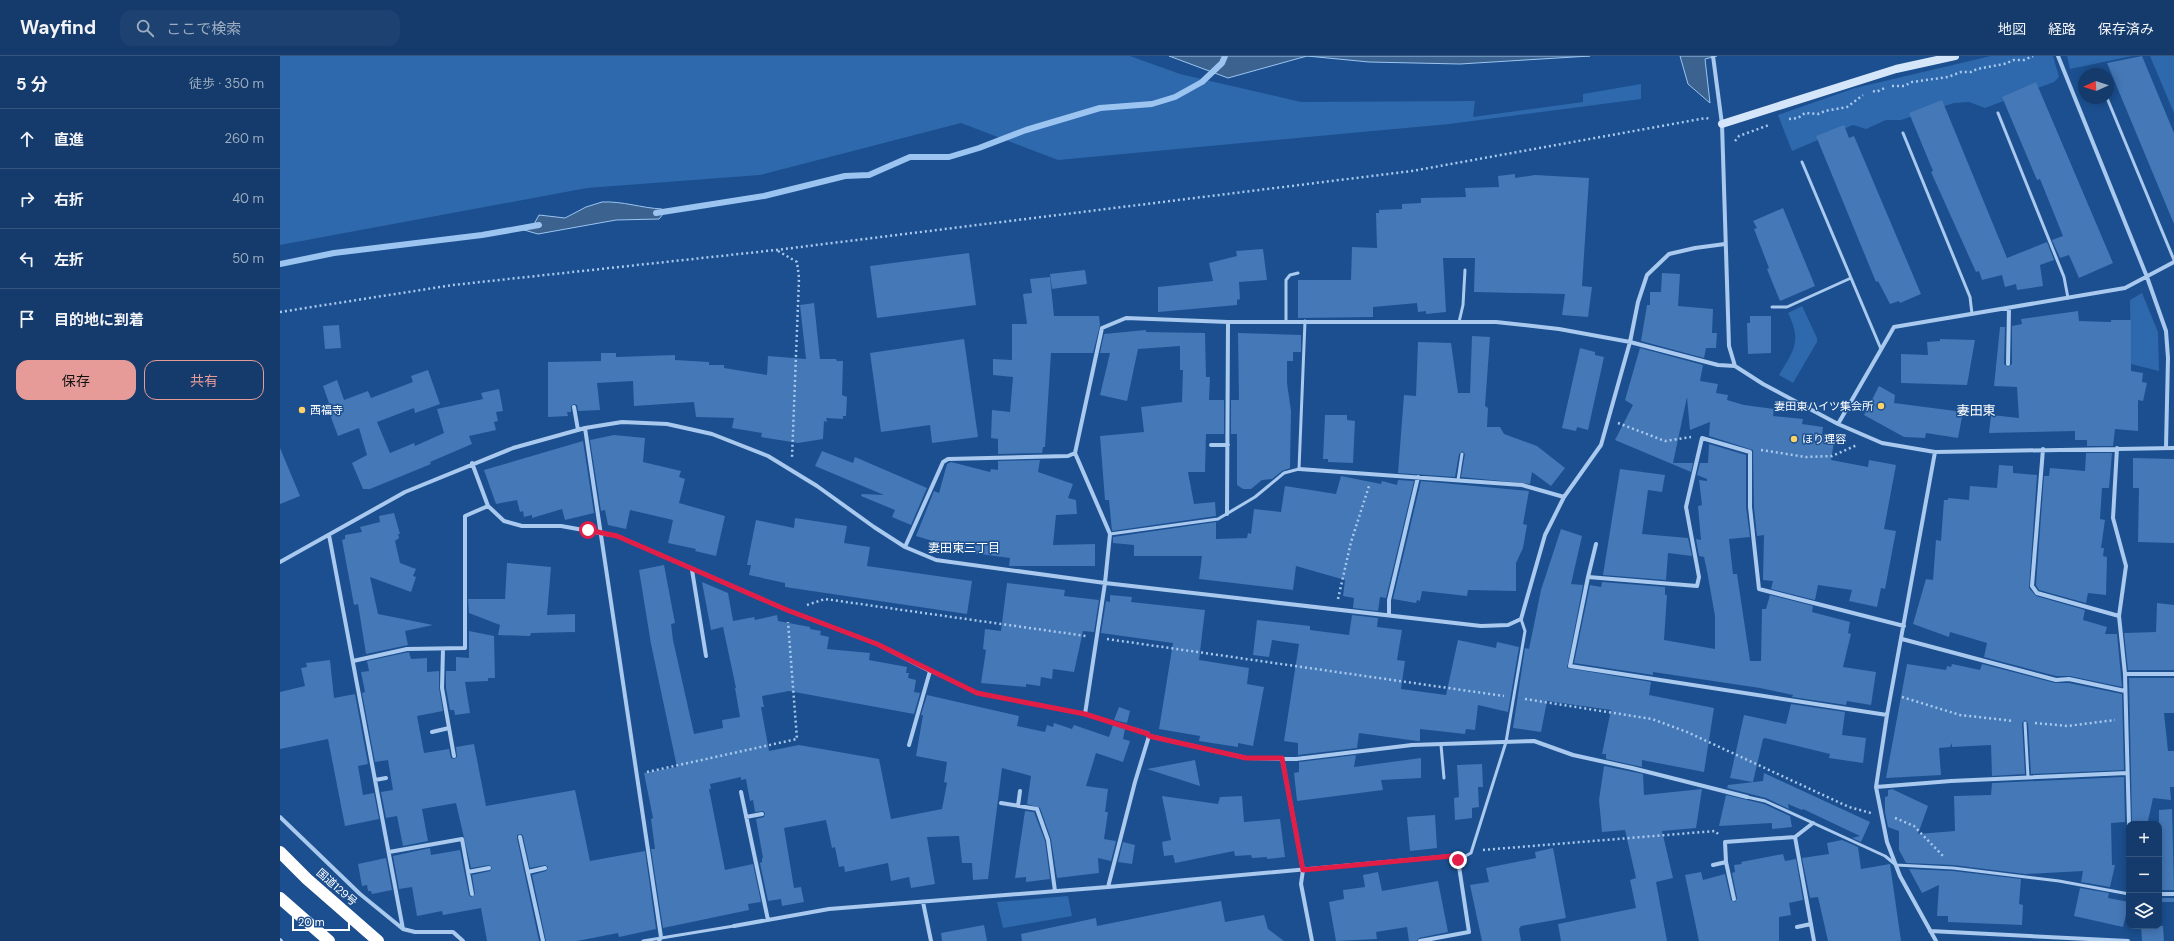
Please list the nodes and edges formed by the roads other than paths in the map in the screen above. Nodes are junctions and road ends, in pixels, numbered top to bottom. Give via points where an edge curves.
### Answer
1 (1713, 56) edge
2 (1955, 56) edge
3 (2058, 56) edge
4 (2109, 104) edge
5 (1998, 113) dead end
6 (1722, 124) junction
7 (1903, 133) dead end
8 (1802, 162) dead end
9 (1725, 244) junction
10 (2174, 261) edge
11 (1465, 270) dead end
12 (1298, 273) dead end
13 (2147, 277) junction
14 (1851, 278) junction
15 (2068, 298) junction
16 (1772, 307) dead end
17 (2009, 308) junction
18 (1972, 314) junction
19 (1286, 321) junction
20 (1305, 321) junction
21 (1228, 322) junction
22 (1459, 322) junction
23 (1630, 342) junction
24 (1881, 349) junction
25 (2168, 358) junction
26 (2174, 359) edge
27 (2008, 364) dead end
28 (1735, 366) junction
29 (574, 407) dead end
30 (1838, 424) junction
31 (585, 428) junction
32 (578, 430) junction
33 (1211, 445) dead end
34 (1228, 445) junction
35 (2166, 447) junction
36 (2117, 448) junction
37 (2174, 448) edge
38 (2043, 449) junction
39 (1935, 452) junction
40 (1074, 453) junction
41 (1462, 454) dead end
42 (472, 463) junction
43 (1300, 469) junction
44 (1418, 477) junction
45 (1458, 480) junction
46 (1564, 497) junction
47 (488, 506) junction
48 (1228, 514) junction
49 (602, 532) junction
50 (1110, 534) junction
51 (329, 535) junction
52 (1596, 544) dead end
53 (905, 547) junction
54 (280, 562) edge
55 (692, 570) junction
56 (1588, 577) junction
57 (1105, 583) junction
58 (1389, 614) junction
59 (2119, 616) junction
60 (1521, 619) junction
61 (1904, 626) junction
62 (1902, 639) junction
63 (443, 649) junction
64 (706, 656) dead end
65 (353, 661) junction
66 (930, 671) junction
67 (2125, 674) junction
68 (2174, 674) edge
69 (2125, 691) junction
70 (1085, 714) junction
71 (1887, 715) junction
72 (2025, 723) road end
73 (449, 728) junction
74 (432, 732) dead end
75 (1149, 736) junction
76 (1506, 742) junction
77 (909, 745) dead end
78 (1441, 745) junction
79 (454, 756) dead end
80 (1282, 758) junction
81 (2127, 773) junction
82 (2028, 777) junction
83 (386, 778) dead end
84 (1444, 778) dead end
85 (375, 780) junction
86 (1876, 787) junction
87 (1020, 791) dead end
88 (740, 792) dead end
89 (1747, 797) joint
90 (1001, 803) dead end
91 (1018, 806) junction
92 (762, 814) dead end
93 (280, 817) edge
94 (746, 818) junction
95 (2129, 821) edge
96 (1813, 824) junction
97 (520, 837) dead end
98 (1795, 837) junction
99 (280, 852) edge
100 (389, 852) junction
101 (1458, 860) junction
102 (1726, 862) junction
103 (1713, 865) dead end
104 (1896, 865) junction
105 (489, 868) dead end
106 (545, 868) dead end
107 (1303, 870) junction
108 (468, 872) junction
109 (528, 872) junction
110 (1108, 887) junction
111 (1055, 891) junction
112 (2126, 893) edge
113 (472, 894) dead end
114 (2162, 894) edge
115 (2174, 894) edge
116 (280, 898) edge
117 (1734, 899) dead end
118 (923, 902) junction
119 (768, 920) junction
120 (1811, 924) junction
121 (734, 926) joint
122 (1797, 927) dead end
123 (403, 929) junction
124 (1930, 931) junction
125 (2036, 936) junction
126 (660, 939) edge
127 (462, 940) edge
128 (329, 941) edge
129 (378, 941) edge
130 (543, 941) edge
131 (643, 941) edge
132 (931, 941) edge
133 (1312, 941) edge
134 (1420, 941) edge
135 (1814, 941) edge
136 (1936, 941) edge
137 (2036, 941) edge
138 (2128, 941) edge

1 - 6 street
2 - 6 street via 1896,69
3 - 13 street
4 - 10 lane
5 - 15 lane via 2064,277
6 - 9 street
7 - 18 lane via 1970,297
8 - 14 lane
9 - 23 street via 1669,254 1648,275 1638,302
9 - 28 street via 1730,346
10 - 13 street
11 - 22 lane via 1463,305
12 - 19 lane via 1290,275 1286,280
13 - 15 street via 2125,288
13 - 25 street via 2166,331
14 - 16 lane via 1787,307
14 - 24 lane
15 - 17 street
17 - 18 street
17 - 27 street
18 - 24 street via 1894,327
19 - 20 street
19 - 21 street
20 - 22 street
20 - 43 lane
21 - 34 street
21 - 40 street via 1126,318 1102,328
22 - 23 street via 1496,322 1559,329
23 - 28 street via 1718,365
23 - 46 street via 1601,445
24 - 30 street
25 - 26 street
25 - 35 street
28 - 30 street via 1762,384
29 - 32 street
30 - 39 street via 1882,443
31 - 32 street
31 - 49 street
31 - 53 street via 622,422 667,424 712,434 768,456 792,469
32 - 42 street via 513,448
33 - 34 street
34 - 48 street
35 - 36 street
35 - 37 street
36 - 38 street
36 - 59 street via 2113,518 2126,566
38 - 39 street
38 - 59 street via 2032,586 2037,593
39 - 61 street
40 - 50 street
40 - 53 street via 1068,456 948,459 943,462
41 - 45 lane
42 - 47 street
42 - 51 street via 405,492
43 - 44 street
43 - 48 lane via 1284,473 1255,497
44 - 45 street
44 - 58 street via 1389,600
45 - 46 street via 1522,485
46 - 60 street via 1545,535
47 - 49 street via 504,521 522,526 561,526
47 - 63 street via 465,516 465,648
48 - 50 lane via 1218,519
49 - 55 street via 617,536
49 - 126 street
50 - 57 street
51 - 54 street
51 - 65 street
52 - 56 street
53 - 57 street via 936,560
55 - 64 street
55 - 66 street via 877,644
56 - 61 street via 1697,586 1699,577 1686,508 1702,438 1750,452 1750,508 1759,589
56 - 71 street via 1570,666
57 - 58 street
57 - 70 street
58 - 60 street via 1481,626 1508,625
59 - 67 street
60 - 76 lane via 1525,631
61 - 62 street
62 - 69 street via 2056,680 2070,679
62 - 71 street
63 - 65 street via 407,649
63 - 73 street via 442,688
65 - 85 street
66 - 70 lane via 977,693
66 - 77 street
67 - 68 street
67 - 69 street
69 - 81 street
70 - 75 lane
71 - 86 street
72 - 82 lane
73 - 74 street
73 - 79 street
75 - 80 street via 1246,758
75 - 110 street
76 - 78 street
76 - 89 street via 1534,741 1573,755
76 - 101 lane via 1471,853
78 - 80 street via 1412,745 1296,759
78 - 84 lane
80 - 107 street
81 - 82 street
81 - 95 street
82 - 86 street
83 - 85 street
85 - 100 street
86 - 104 street via 1887,842
87 - 91 street
88 - 94 street
89 - 96 lane via 1765,801
90 - 91 street
91 - 111 street via 1037,808 1048,840
92 - 94 street
93 - 123 street via 360,894
94 - 119 street
96 - 98 street
96 - 104 lane via 1885,856
97 - 109 street
98 - 102 street via 1725,842
98 - 120 street
99 - 129 highway, 国道129号
100 - 108 street via 462,839
100 - 123 street
101 - 107 street via 1452,856
101 - 134 street via 1469,932
102 - 103 street
102 - 117 street
104 - 112 lane via 1953,868 2059,881
104 - 124 street
105 - 108 street
106 - 109 street
107 - 110 street
107 - 133 street via 1301,884
108 - 113 street
109 - 130 street
110 - 111 street
111 - 118 street
114 - 115 street
116 - 128 highway
118 - 119 street via 829,909
118 - 132 street
119 - 121 street
120 - 122 street
120 - 135 street
121 - 126 lane
123 - 127 street via 415,932 453,932
124 - 125 street
124 - 136 street
125 - 137 street
125 - 138 street
126 - 131 lane

